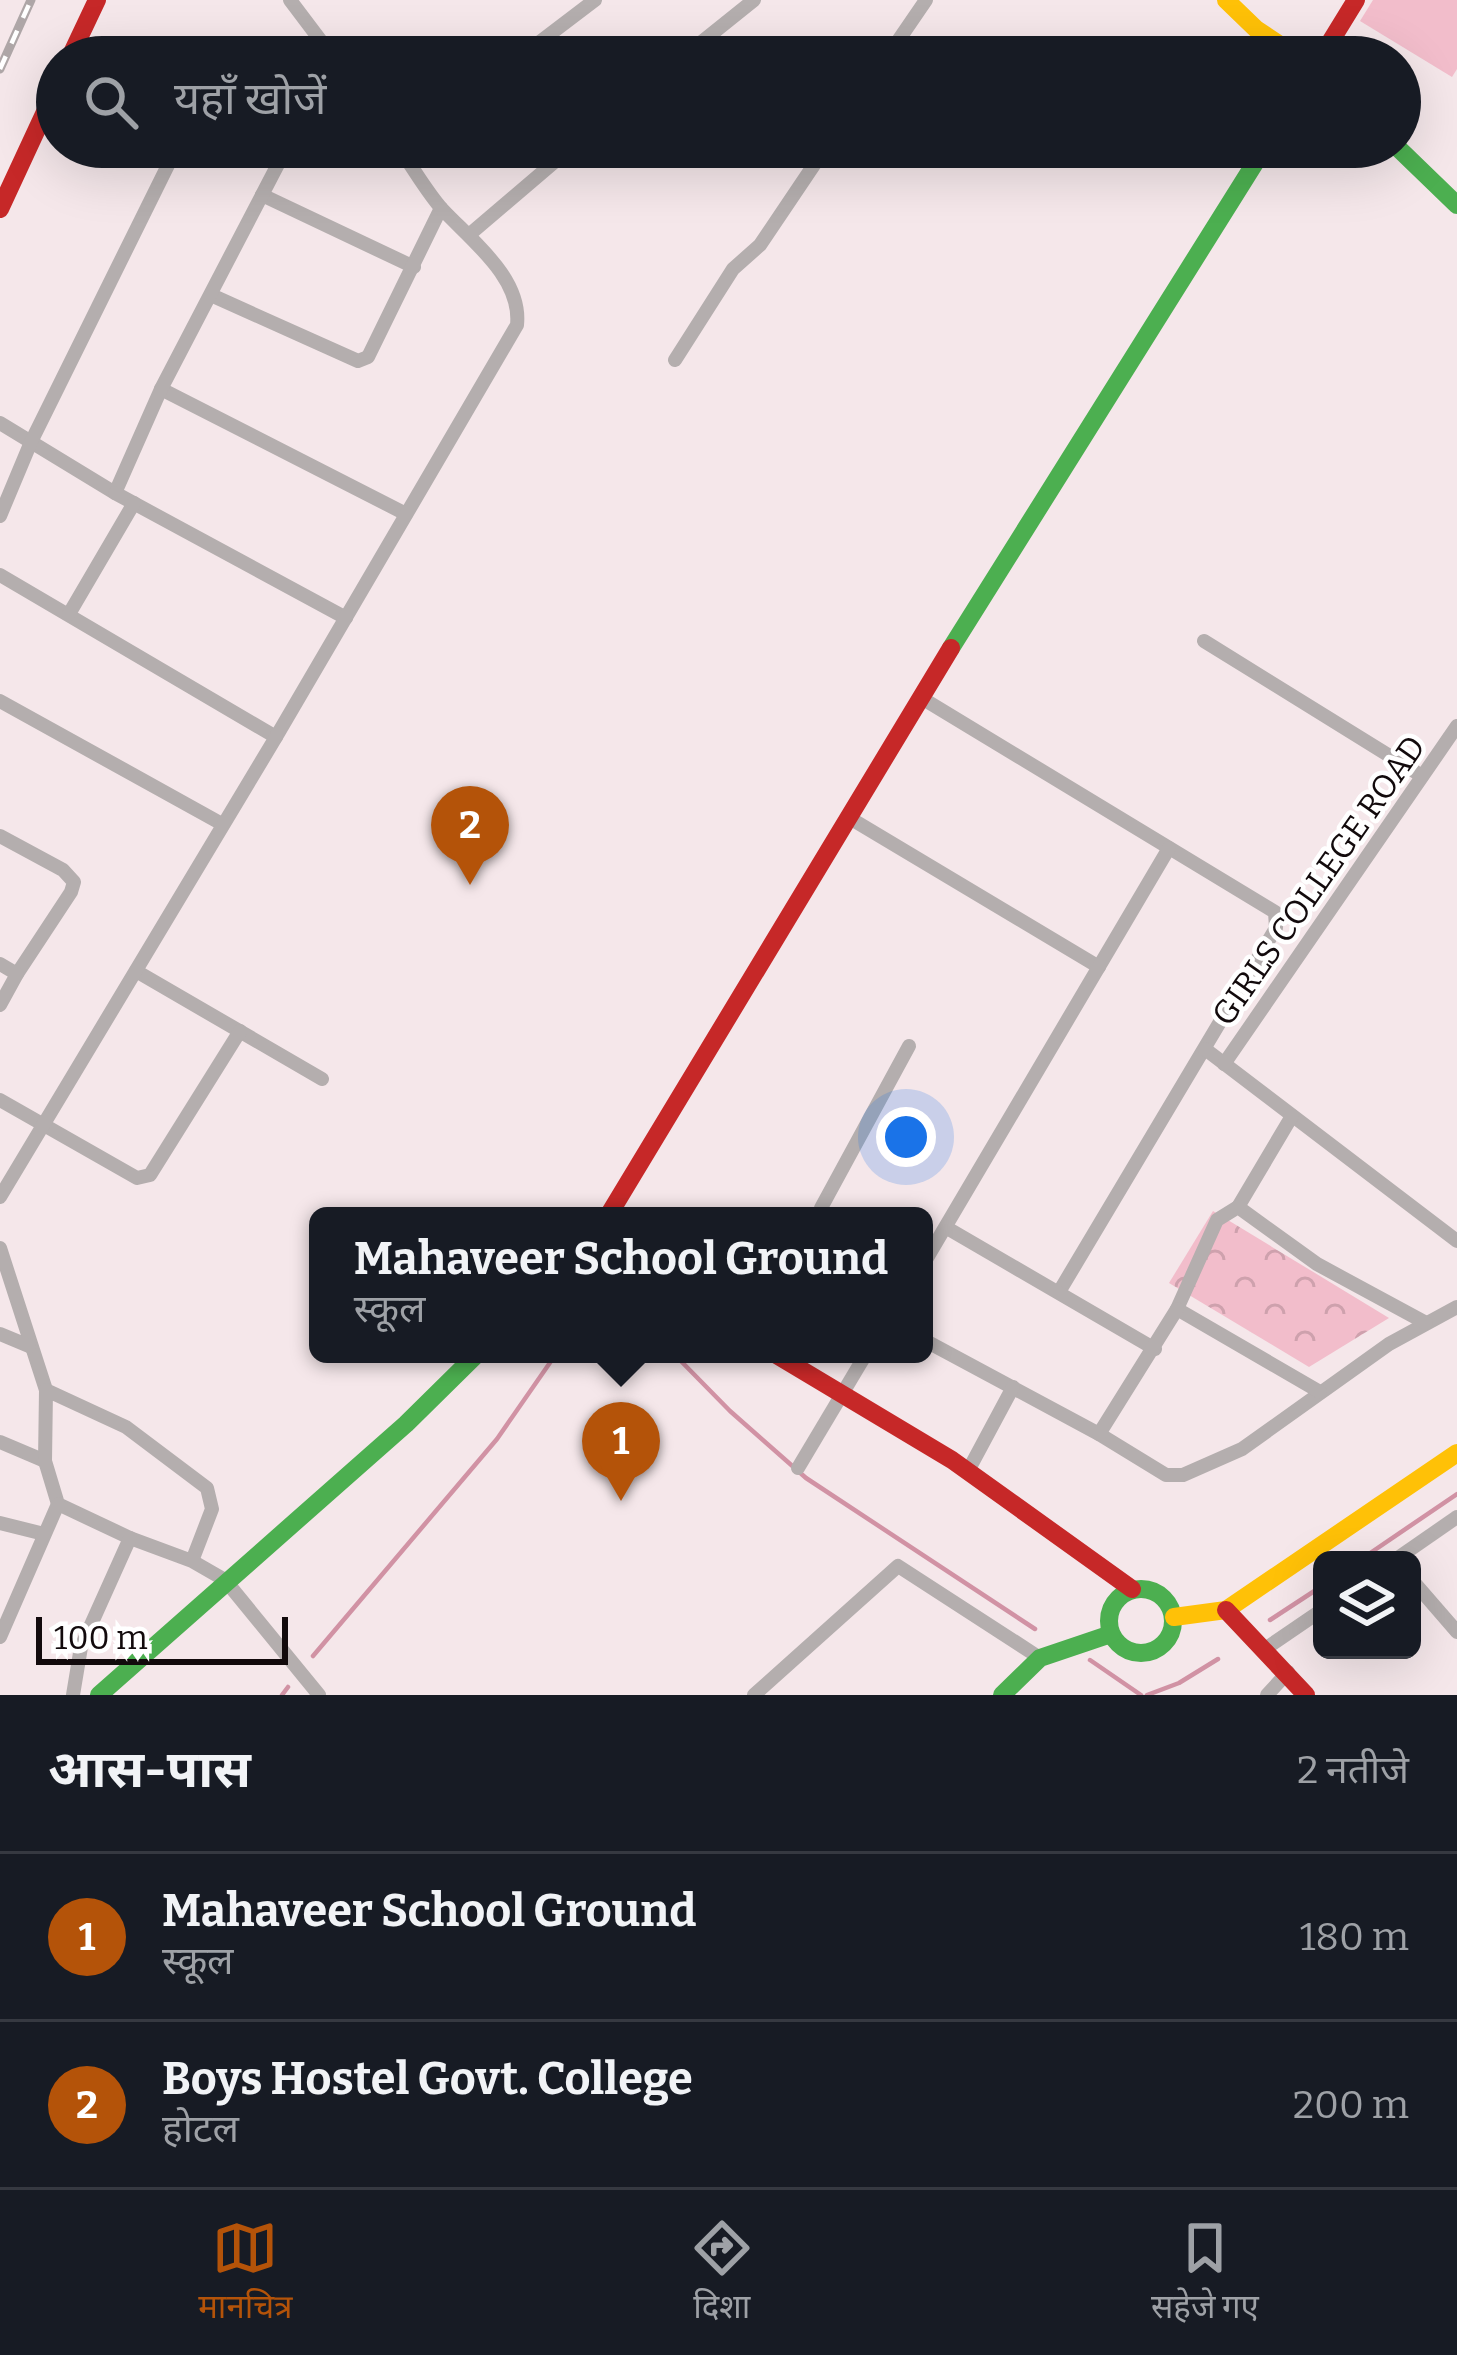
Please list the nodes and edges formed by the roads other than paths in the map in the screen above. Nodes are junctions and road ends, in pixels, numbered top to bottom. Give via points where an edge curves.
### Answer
1 (97, 0) edge
2 (290, 0) edge
3 (595, 0) edge
4 (754, 0) edge
5 (926, 0) edge
6 (1226, 0) edge
7 (1356, 0) edge
8 (80, 36) edge
9 (317, 36) edge
10 (548, 36) edge
11 (709, 36) edge
12 (901, 36) edge
13 (1268, 36) edge
14 (1335, 36) edge
15 (36, 131) edge
16 (167, 168) edge
17 (276, 168) edge
18 (414, 168) edge
19 (547, 168) edge
20 (812, 168) edge
21 (1252, 168) edge
22 (1419, 168) edge
23 (262, 195) junction
24 (1457, 205) edge
25 (441, 208) junction
26 (0, 209) edge
27 (470, 234) junction
28 (414, 267) junction
29 (211, 295) junction
30 (675, 360) dead end
31 (161, 389) junction
32 (0, 423) edge
33 (31, 442) junction
34 (115, 493) junction
35 (134, 503) junction
36 (406, 514) junction
37 (0, 515) edge
38 (0, 575) edge
39 (69, 614) junction
40 (346, 617) junction
41 (1204, 641) dead end
42 (920, 697) junction
43 (0, 701) edge
44 (1457, 726) edge
45 (276, 737) junction
46 (1422, 776) junction
47 (848, 817) junction
48 (222, 824) junction
49 (0, 836) edge
50 (1168, 848) junction
51 (0, 964) edge
52 (1099, 968) junction
53 (136, 971) junction
54 (17, 974) junction
55 (0, 1004) edge
56 (240, 1031) junction
57 (909, 1046) dead end
58 (1205, 1049) junction
59 (1224, 1064) junction
60 (322, 1079) dead end
61 (0, 1100) edge
62 (1292, 1116) junction
63 (45, 1126) junction
64 (0, 1197) edge
65 (613, 1207) edge
66 (822, 1207) edge
67 (1238, 1208) junction
68 (946, 1228) junction
69 (1457, 1241) edge
70 (0, 1248) edge
71 (933, 1249) edge
72 (1059, 1292) junction
73 (1457, 1307) edge
74 (1177, 1309) junction
75 (1426, 1323) junction
76 (0, 1334) edge
77 (933, 1345) edge
78 (29, 1346) junction
79 (1155, 1349) junction
80 (468, 1363) edge
81 (789, 1363) edge
82 (860, 1363) edge
83 (1013, 1388) junction
84 (46, 1390) junction
85 (1320, 1392) junction
86 (840, 1395) junction
87 (1099, 1434) junction
88 (0, 1442) edge
89 (1457, 1453) edge
90 (45, 1461) junction
91 (798, 1468) dead end
92 (968, 1471) junction
93 (58, 1504) junction
94 (1457, 1517) edge
95 (0, 1523) edge
96 (44, 1534) junction
97 (130, 1538) junction
98 (1408, 1551) edge
99 (192, 1561) junction
100 (225, 1580) junction
101 (1132, 1589) junction
102 (1421, 1590) edge
103 (1226, 1610) junction
104 (1313, 1616) edge
105 (1174, 1617) junction
106 (1457, 1632) edge
107 (1111, 1634) junction
108 (0, 1637) edge
109 (1265, 1648) junction
110 (1040, 1658) junction
111 (1288, 1672) junction
112 (73, 1695) edge
113 (99, 1695) edge
114 (320, 1695) edge
115 (754, 1695) edge
116 (1002, 1695) edge
117 (1267, 1695) edge
118 (1306, 1695) edge

1 - 8 street
2 - 9 street
3 - 10 street
4 - 11 street
5 - 12 street
6 - 13 street
7 - 14 street
15 - 26 street
16 - 33 street
17 - 23 street
18 - 25 street
19 - 27 street
20 - 30 street
21 - 42 street
22 - 24 street
23 - 28 street
23 - 29 street
25 - 27 street
25 - 28 street
27 - 36 street via 518,299 517,325
28 - 29 street via 376,349 358,361
29 - 31 street
31 - 34 street
31 - 36 street
32 - 33 street
33 - 34 street
33 - 37 street
34 - 35 street
35 - 39 street
35 - 40 street
36 - 40 street
38 - 39 street
39 - 45 street
40 - 45 street
41 - 46 street
42 - 47 street
42 - 50 street
43 - 48 street
44 - 46 street, GIRLS COLLEGE ROAD
45 - 48 street
46 - 59 street, GIRLS COLLEGE ROAD
47 - 52 street
47 - 65 street
48 - 53 street
49 - 54 street via 74,882
50 - 52 street
50 - 58 street via 1275,912 1276,928
51 - 54 street
52 - 68 street
53 - 56 street
53 - 63 street
54 - 55 street
56 - 60 street
56 - 63 street via 150,1175 137,1178
57 - 66 street
58 - 59 street
58 - 72 street
59 - 62 street
61 - 63 street
62 - 67 street
62 - 69 street
63 - 64 street
67 - 74 street via 1217,1220
67 - 75 street via 1317,1264
68 - 71 street
68 - 72 street
70 - 78 street
72 - 79 street
73 - 75 street
74 - 79 street
74 - 85 street
75 - 85 street
76 - 78 street
77 - 83 street
78 - 84 street
79 - 87 street
80 - 100 street
81 - 86 street
82 - 86 street
83 - 87 street
83 - 92 street
84 - 90 street
84 - 99 street via 126,1427 207,1488 212,1508
85 - 87 street via 1242,1449 1184,1475 1166,1475
86 - 91 street
86 - 92 street
88 - 90 street
89 - 103 street
90 - 93 street
92 - 101 street
93 - 96 street
93 - 97 street
94 - 98 street
95 - 96 street
96 - 108 street
97 - 99 street
97 - 112 street via 81,1647
99 - 100 street
100 - 113 street
100 - 114 street
101 - 105 street via 1163,1597
101 - 107 street via 1114,1602
102 - 106 street
103 - 105 street
103 - 109 street
104 - 109 street
105 - 107 street via 1155,1651 1135,1653
107 - 110 street
109 - 111 street
110 - 115 street via 898,1566
110 - 116 street
111 - 117 street
111 - 118 street

